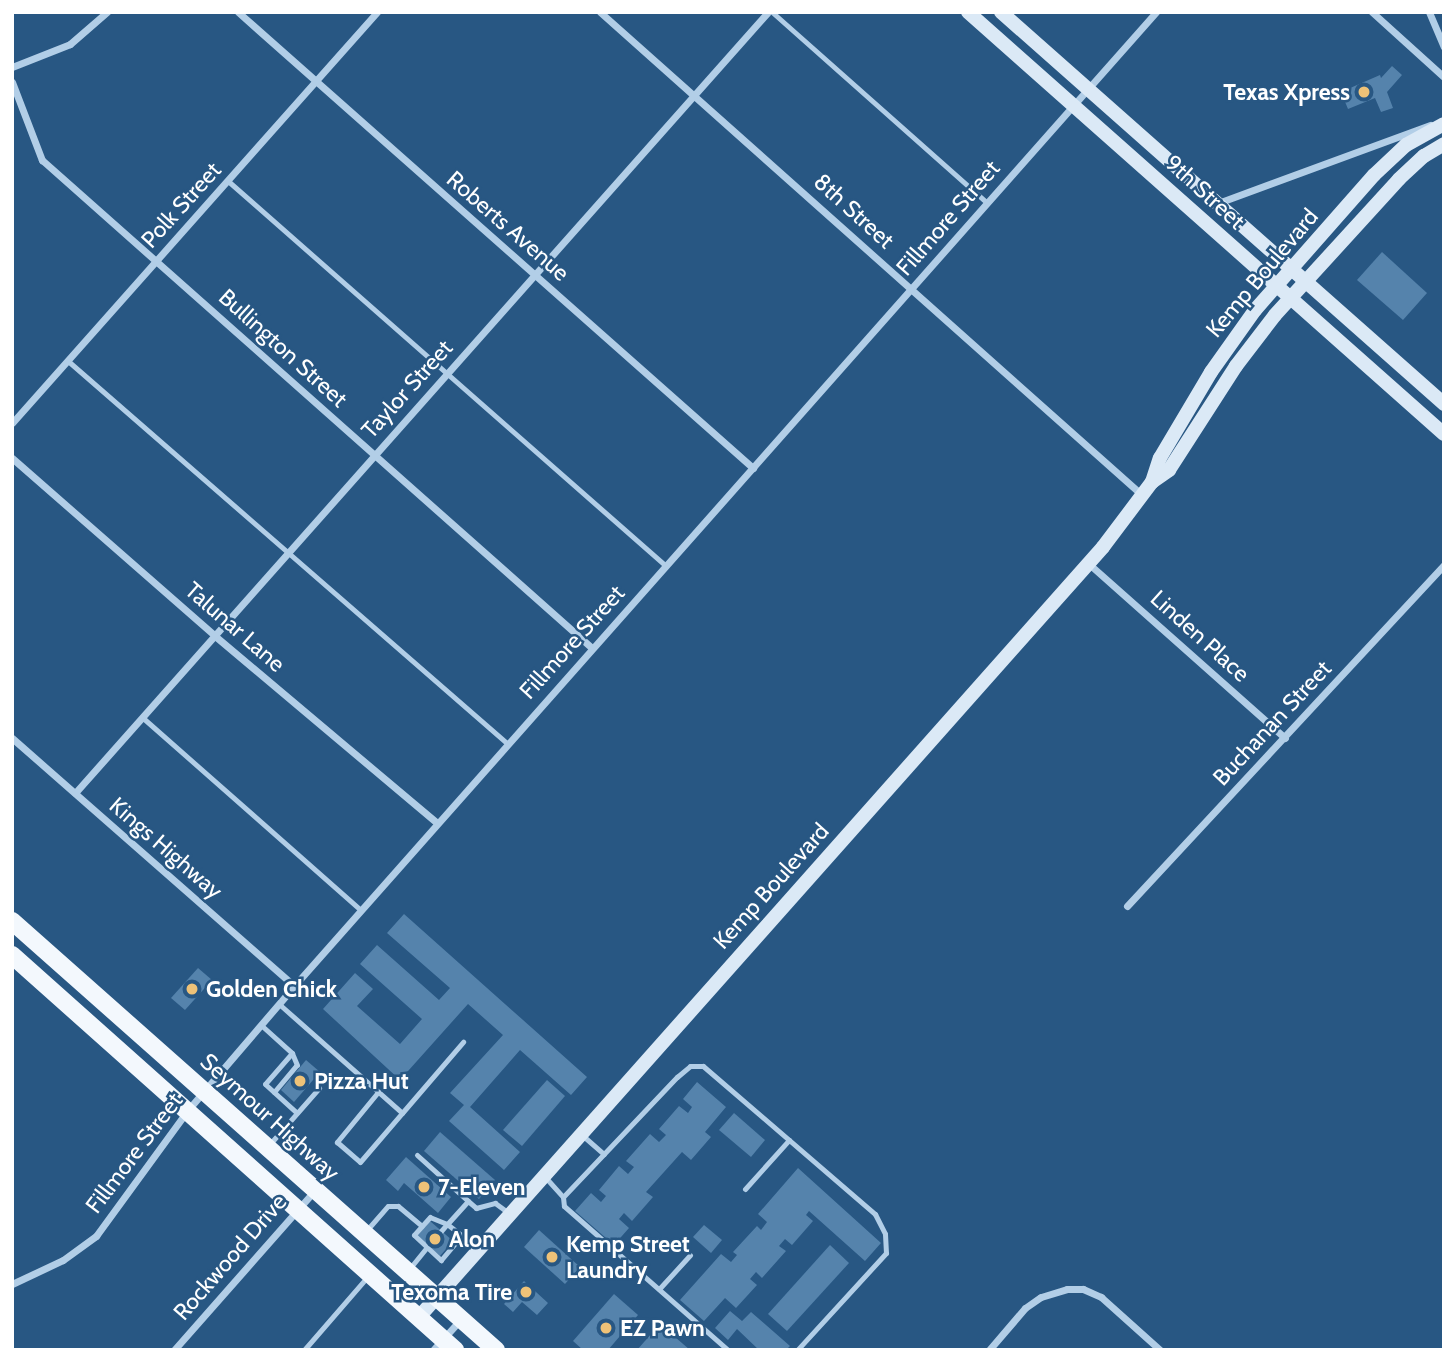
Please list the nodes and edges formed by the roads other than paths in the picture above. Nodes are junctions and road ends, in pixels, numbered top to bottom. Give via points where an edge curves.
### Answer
1 (107, 12) edge
2 (238, 12) edge
3 (377, 12) edge
4 (600, 12) edge
5 (770, 12) edge
6 (968, 12) edge
7 (1001, 12) edge
8 (1156, 12) edge
9 (1372, 12) edge
10 (1429, 12) edge
11 (1444, 47) edge
12 (12, 67) edge
13 (1444, 77) edge
14 (12, 82) edge
15 (316, 82) junction
16 (1088, 89) junction
17 (695, 95) junction
18 (1073, 106) junction
19 (1444, 122) edge
20 (1444, 144) edge
21 (228, 181) junction
22 (987, 203) junction
23 (1217, 203) junction
24 (156, 262) junction
25 (1291, 269) junction
26 (535, 275) junction
27 (1306, 282) junction
28 (1276, 286) junction
29 (912, 288) junction
30 (1290, 298) junction
31 (68, 361) junction
32 (447, 373) junction
33 (1444, 404) edge
34 (12, 423) edge
35 (1444, 434) edge
36 (374, 455) junction
37 (12, 458) edge
38 (753, 468) junction
39 (1152, 482) junction
40 (1143, 496) junction
41 (289, 553) junction
42 (1089, 564) junction
43 (1444, 565) edge
44 (666, 566) junction
45 (215, 636) junction
46 (592, 648) junction
47 (143, 718) junction
48 (12, 737) edge
49 (1284, 738) junction
50 (508, 744) junction
51 (75, 793) junction
52 (436, 823) junction
53 (1127, 906) dead end
54 (361, 910) junction
55 (12, 921) edge
56 (12, 955) edge
57 (294, 986) junction
58 (279, 1004) junction
59 (261, 1025) junction
60 (463, 1042) dead end
61 (292, 1053) junction
62 (319, 1088) dead end
63 (204, 1091) junction
64 (274, 1092) junction
65 (378, 1092) junction
66 (187, 1111) junction
67 (297, 1113) junction
68 (402, 1113) junction
69 (581, 1134) junction
70 (789, 1140) junction
71 (267, 1147) junction
72 (604, 1154) junction
73 (417, 1155) dead end
74 (544, 1176) junction
75 (315, 1189) junction
76 (745, 1189) dead end
77 (563, 1197) junction
78 (468, 1201) junction
79 (297, 1210) junction
80 (510, 1214) junction
81 (447, 1224) junction
82 (422, 1226) junction
83 (442, 1231) dead end
84 (364, 1233) junction
85 (461, 1236) junction
86 (427, 1247) junction
87 (479, 1249) junction
88 (690, 1255) dead end
89 (407, 1270) junction
90 (370, 1274) junction
91 (12, 1284) edge
92 (659, 1289) junction
93 (437, 1297) junction
94 (419, 1317) junction
95 (461, 1318) junction
96 (444, 1346) edge
97 (174, 1350) edge
98 (304, 1350) edge
99 (496, 1350) edge
100 (728, 1350) edge
101 (797, 1350) edge
102 (989, 1350) edge
103 (1160, 1350) edge

1 - 12 street via 70,44
2 - 15 street, Roberts Avenue
3 - 15 street, Polk Street
4 - 17 street, 8th Street
5 - 17 street, Taylor Street
5 - 22 lane
6 - 18 main road, 9th Street
7 - 16 main road, 9th Street
8 - 16 street, Fillmore Street
9 - 13 street
10 - 11 street
14 - 24 street, Bullington Street via 42,160
15 - 21 street, Polk Street
15 - 26 street, Roberts Avenue
16 - 18 street, Fillmore Street
16 - 23 main road, 9th Street
17 - 26 street, Taylor Street
17 - 29 street, 8th Street
18 - 22 street, Fillmore Street
18 - 28 main road, 9th Street
19 - 23 street, Kemp Boulevard
19 - 25 main road, Kemp Boulevard via 1406,145
20 - 27 main road, Kemp Boulevard via 1399,179
21 - 24 street, Polk Street
21 - 32 lane
22 - 29 street, Fillmore Street
23 - 25 main road, 9th Street
24 - 31 street, Polk Street
24 - 36 street, Bullington Street
25 - 27 main road, 9th Street
25 - 28 main road, Kemp Boulevard
26 - 32 street, Taylor Street
26 - 38 street, Roberts Avenue
27 - 30 main road, Kemp Boulevard
27 - 33 main road, 9th Street
28 - 30 main road, 9th Street
28 - 39 main road, Kemp Boulevard via 1211,372 1160,458
29 - 38 street, Fillmore Street
29 - 40 street, 8th Street
30 - 35 main road, 9th Street
30 - 39 main road, Kemp Boulevard via 1236,366 1169,470
31 - 34 street, Polk Street
31 - 41 lane
32 - 36 street, Taylor Street
32 - 44 lane
36 - 41 street, Taylor Street
36 - 46 street, Bullington Street
37 - 45 street, Talunar Lane
38 - 44 street, Fillmore Street
39 - 40 main road, Kemp Boulevard
40 - 42 main road, Kemp Boulevard
41 - 45 street, Taylor Street
41 - 50 lane
42 - 49 street, Linden Place
42 - 69 main road, Kemp Boulevard
43 - 49 street, Buchanan Street
44 - 46 street, Fillmore Street
45 - 47 street, Taylor Street
45 - 52 street, Talunar Lane
46 - 50 street, Fillmore Street
47 - 51 street, Taylor Street
47 - 54 lane
48 - 51 street, Kings Highway
49 - 53 street, Buchanan Street
50 - 52 street, Fillmore Street
51 - 57 street, Kings Highway
52 - 54 street, Fillmore Street
54 - 57 street, Fillmore Street
55 - 63 main road, Seymour Highway
56 - 66 main road
57 - 58 street, Fillmore Street
58 - 59 street, Fillmore Street
58 - 65 lane
59 - 61 lane
59 - 63 street, Fillmore Street
60 - 68 lane
61 - 64 lane via 297,1065
61 - 64 lane via 265,1084
62 - 67 lane
63 - 66 street, Fillmore Street
63 - 71 main road, Seymour Highway
64 - 67 lane
65 - 68 lane
65 - 68 lane via 337,1142 360,1162
66 - 79 main road
66 - 91 street, Fillmore Street via 96,1236 63,1260
67 - 71 lane
69 - 72 lane
69 - 74 main road, Kemp Boulevard
70 - 72 lane via 703,1066 690,1066
70 - 76 lane
70 - 101 lane via 874,1214 887,1242 886,1253
71 - 75 main road, Seymour Highway
72 - 77 lane
73 - 78 lane
74 - 77 lane
74 - 80 main road, Kemp Boulevard
75 - 79 street, Rockwood Drive
75 - 84 main road, Seymour Highway
77 - 92 lane via 565,1206
78 - 80 lane via 476,1208 495,1203
78 - 81 lane
79 - 90 main road
79 - 97 street, Rockwood Drive
80 - 87 main road, Kemp Boulevard
81 - 82 lane via 430,1217
81 - 83 lane
81 - 85 lane
82 - 84 lane via 398,1206 388,1206
82 - 86 lane via 414,1235
84 - 89 main road, Seymour Highway
85 - 86 lane via 441,1259
85 - 87 lane
86 - 89 lane
87 - 93 main road, Kemp Boulevard
88 - 92 lane
89 - 93 main road, Seymour Highway
90 - 94 main road
90 - 98 lane
92 - 100 lane
93 - 94 main road, Kemp Boulevard
93 - 95 main road, Seymour Highway
94 - 96 main road
95 - 96 street
95 - 99 main road, Seymour Highway
102 - 103 street via 1025,1308 1067,1289 1101,1297

